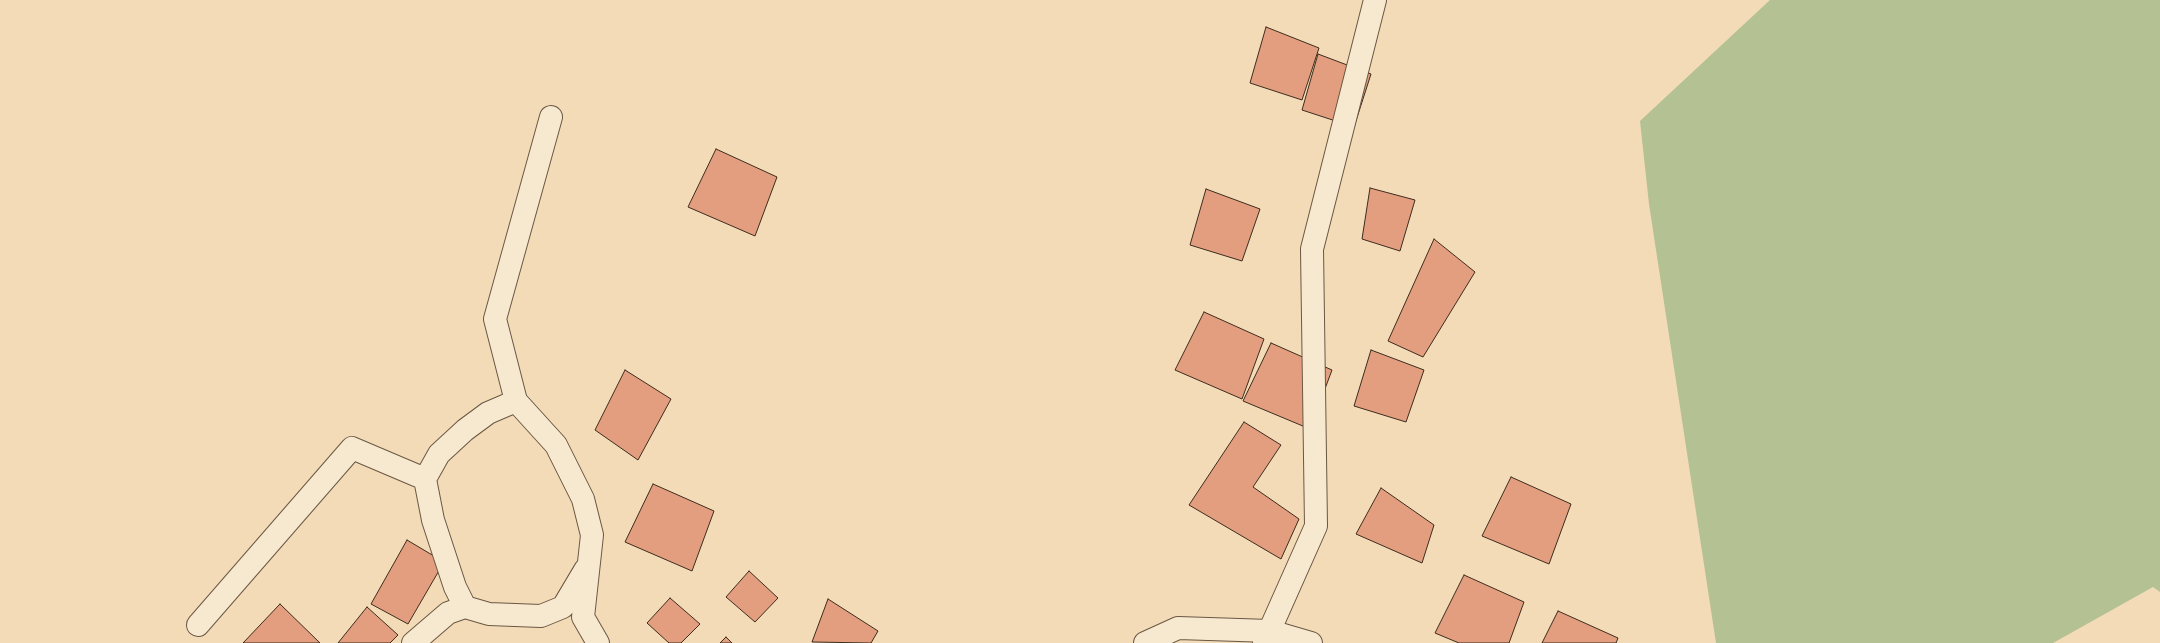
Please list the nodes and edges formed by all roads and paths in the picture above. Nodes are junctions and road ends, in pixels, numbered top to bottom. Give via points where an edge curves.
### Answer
1 (1375, 0) edge
2 (551, 117) dead end
3 (516, 401) junction
4 (425, 479) junction
5 (588, 564) junction
6 (465, 607) junction
7 (198, 625) dead end
8 (1267, 637) edge
9 (412, 643) edge
10 (598, 643) edge
11 (1145, 643) edge
12 (1311, 643) edge

1 - 8 street via 1312,249 1316,526
2 - 3 street via 495,319
3 - 4 street via 488,413 464,430 439,454
3 - 5 street via 556,445 583,499 592,535
4 - 6 street via 435,527 455,588
4 - 7 street via 352,448
5 - 6 street via 563,607 541,616 489,614
5 - 10 street via 583,617
6 - 9 street via 448,613
8 - 11 street via 1178,628
8 - 12 street

